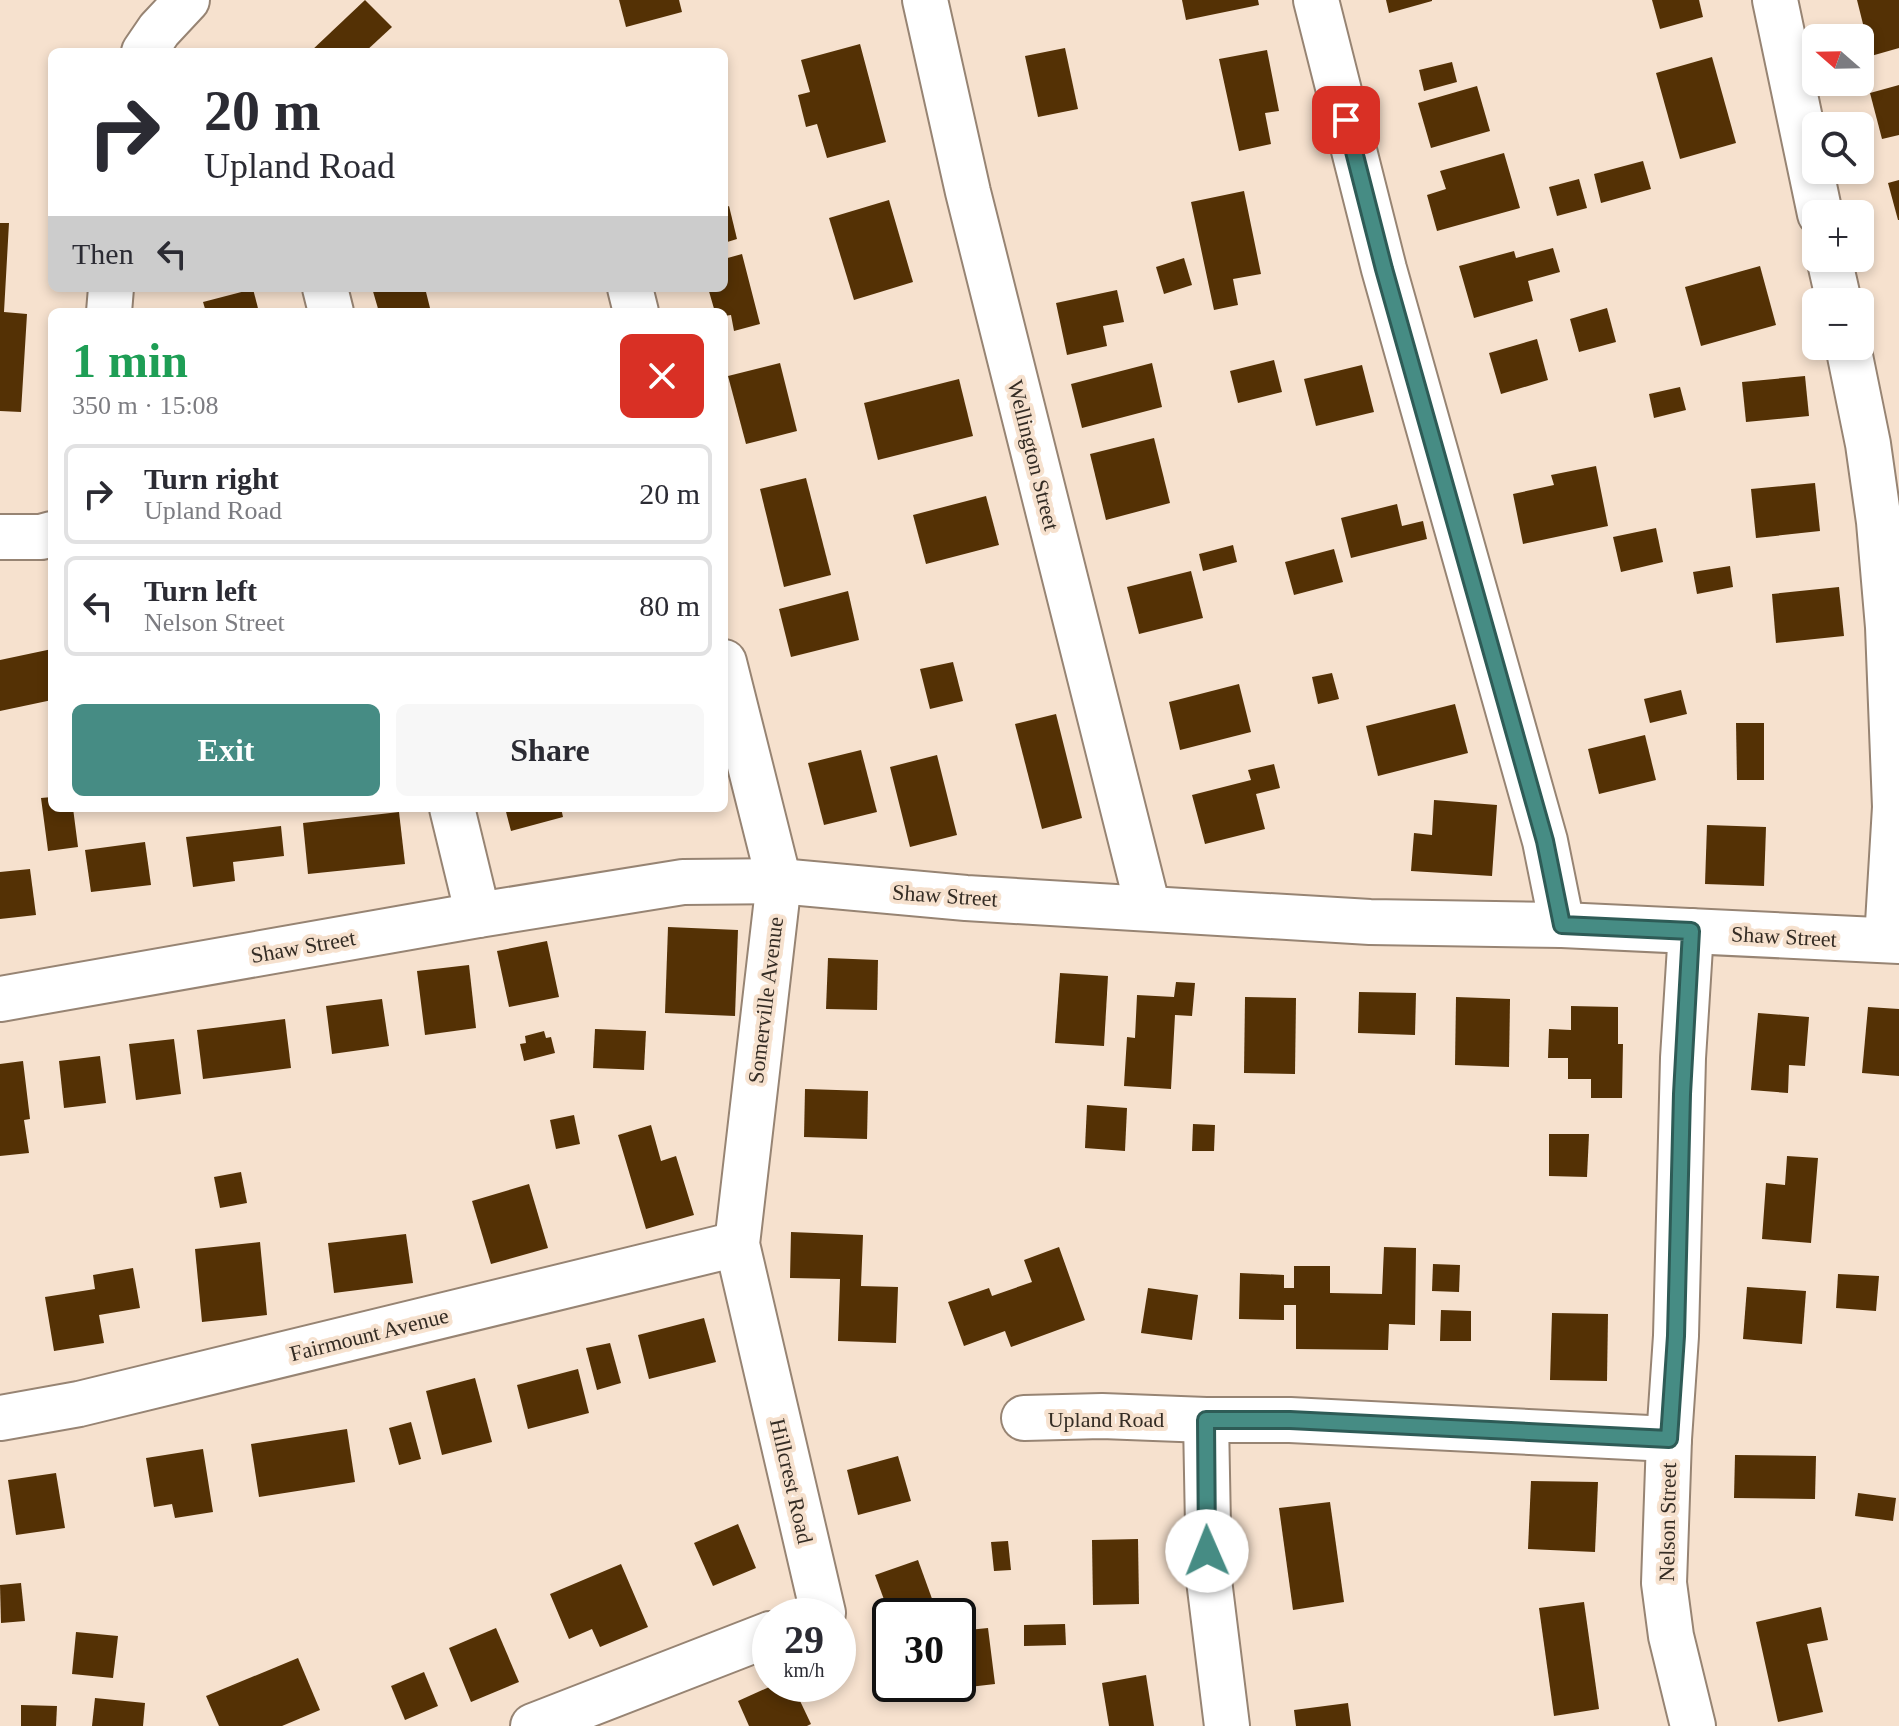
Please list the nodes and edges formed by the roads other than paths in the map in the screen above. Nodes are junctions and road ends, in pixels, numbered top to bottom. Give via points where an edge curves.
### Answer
1 (187, 0) edge
2 (925, 0) edge
3 (1316, 0) edge
4 (1775, 0) edge
5 (147, 48) edge
6 (1817, 200) edge
7 (1853, 360) edge
8 (1884, 440) edge
9 (48, 535) edge
10 (0, 537) edge
11 (728, 678) edge
12 (453, 812) edge
13 (779, 881) junction
14 (1148, 908) junction
15 (478, 915) junction
16 (1562, 925) junction
17 (1691, 931) junction
18 (1893, 941) edge
19 (0, 999) edge
20 (737, 1244) junction
21 (759, 1341) joint
22 (0, 1418) edge
23 (1024, 1418) dead end
24 (1206, 1420) junction
25 (1669, 1439) junction
26 (819, 1598) edge
27 (752, 1641) edge
28 (533, 1726) edge
29 (1227, 1726) edge
30 (1693, 1726) edge

1 - 5 street
2 - 14 street, Wellington Street via 968,192
3 - 16 street via 1384,269 1545,841
4 - 6 street
7 - 8 street
8 - 18 street via 1880,537 1895,807
9 - 10 street
11 - 13 street, Somerville Avenue
12 - 15 street
13 - 14 street, Shaw Street
13 - 15 street, Shaw Street via 683,882
13 - 20 street, Somerville Avenue
14 - 16 street, Shaw Street via 1370,922
15 - 19 street, Shaw Street
16 - 17 street, Shaw Street
17 - 18 street, Shaw Street
17 - 25 street, Nelson Street
20 - 21 street, Somerville Avenue
20 - 22 street, Fairmount Avenue via 79,1404
21 - 26 street, Hillcrest Road
23 - 24 street, Upland Road
24 - 25 street, Upland Road
24 - 29 street via 1209,1580
25 - 30 street, Nelson Street via 1664,1583
27 - 28 street

